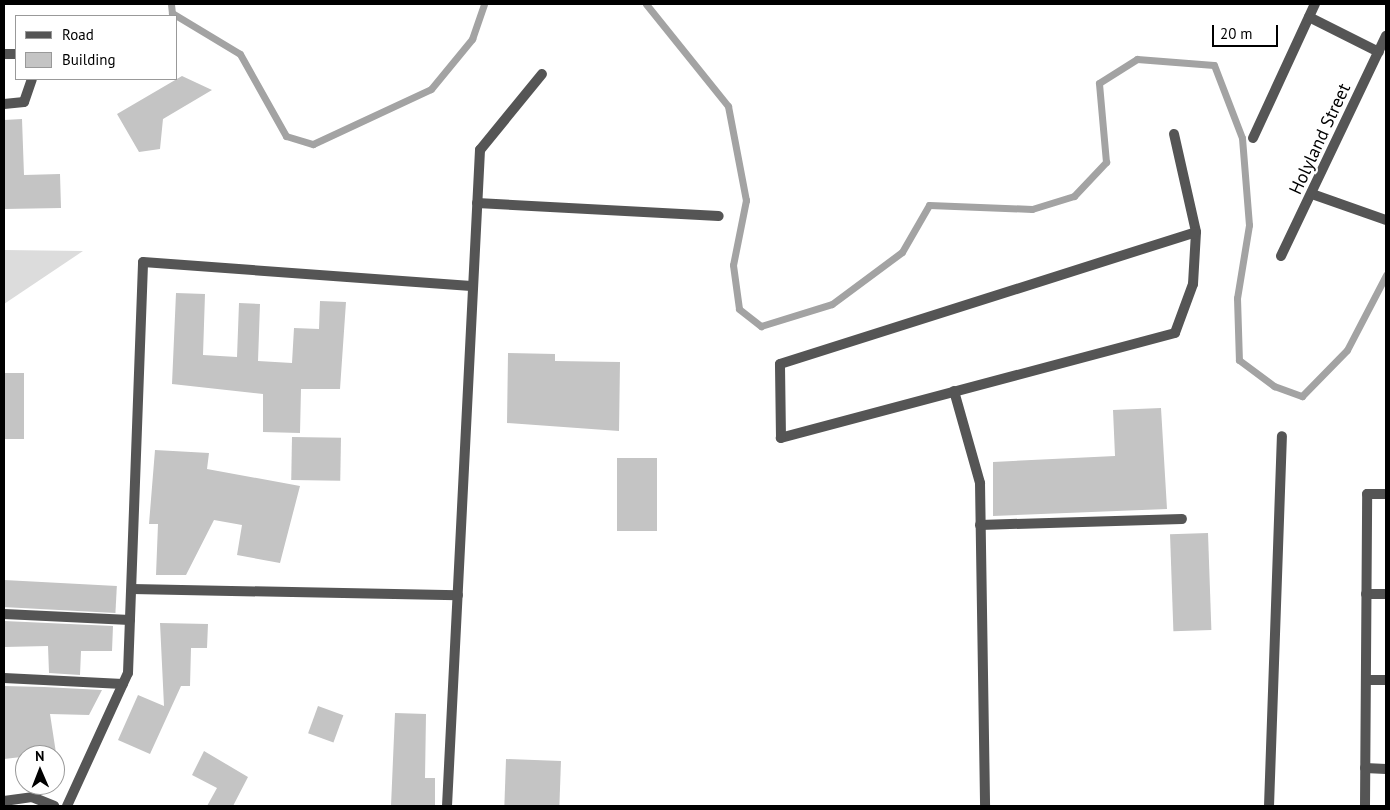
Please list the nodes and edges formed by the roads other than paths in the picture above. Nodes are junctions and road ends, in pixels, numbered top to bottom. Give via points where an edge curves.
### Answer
1 (1315, 4) edge
2 (1308, 17) junction
3 (1386, 36) edge
4 (1379, 52) junction
5 (542, 74) dead end
6 (32, 80) edge
7 (4, 104) edge
8 (1174, 134) dead end
9 (1253, 138) dead end
10 (1312, 194) junction
11 (477, 203) junction
12 (719, 216) dead end
13 (1386, 220) edge
14 (1196, 232) junction
15 (1281, 256) dead end
16 (471, 286) junction
17 (954, 391) junction
18 (1282, 436) dead end
19 (1386, 494) edge
20 (1182, 519) dead end
21 (980, 526) junction
22 (132, 589) junction
23 (1366, 594) junction
24 (1386, 594) edge
25 (458, 595) junction
26 (4, 614) edge
27 (130, 620) junction
28 (4, 678) edge
29 (1366, 680) junction
30 (1386, 680) edge
31 (123, 684) junction
32 (1365, 768) junction
33 (1386, 769) edge
34 (4, 801) edge
35 (54, 806) edge
36 (67, 806) edge
37 (447, 806) edge
38 (985, 806) edge
39 (1269, 806) edge
40 (1365, 806) edge

1 - 2 street
2 - 4 street
2 - 9 street
3 - 4 street, Holyland Street
4 - 10 street, Holyland Street
5 - 11 street via 484,141
6 - 7 street via 31,93 24,102
8 - 14 street
10 - 13 street
10 - 15 street, Holyland Street
11 - 12 street
11 - 16 street
14 - 17 street via 1193,284 1175,333
14 - 17 street via 780,364 781,438
16 - 22 street via 143,262
16 - 25 street
17 - 21 street via 980,483
18 - 39 street
19 - 23 street via 1367,494
20 - 21 street
21 - 38 street
22 - 25 street
22 - 27 street
23 - 24 street
23 - 29 street
25 - 37 street
26 - 27 street
27 - 31 street
28 - 31 street
29 - 30 street
29 - 32 street
31 - 36 street
32 - 33 street
32 - 40 street
34 - 35 street via 32,797

